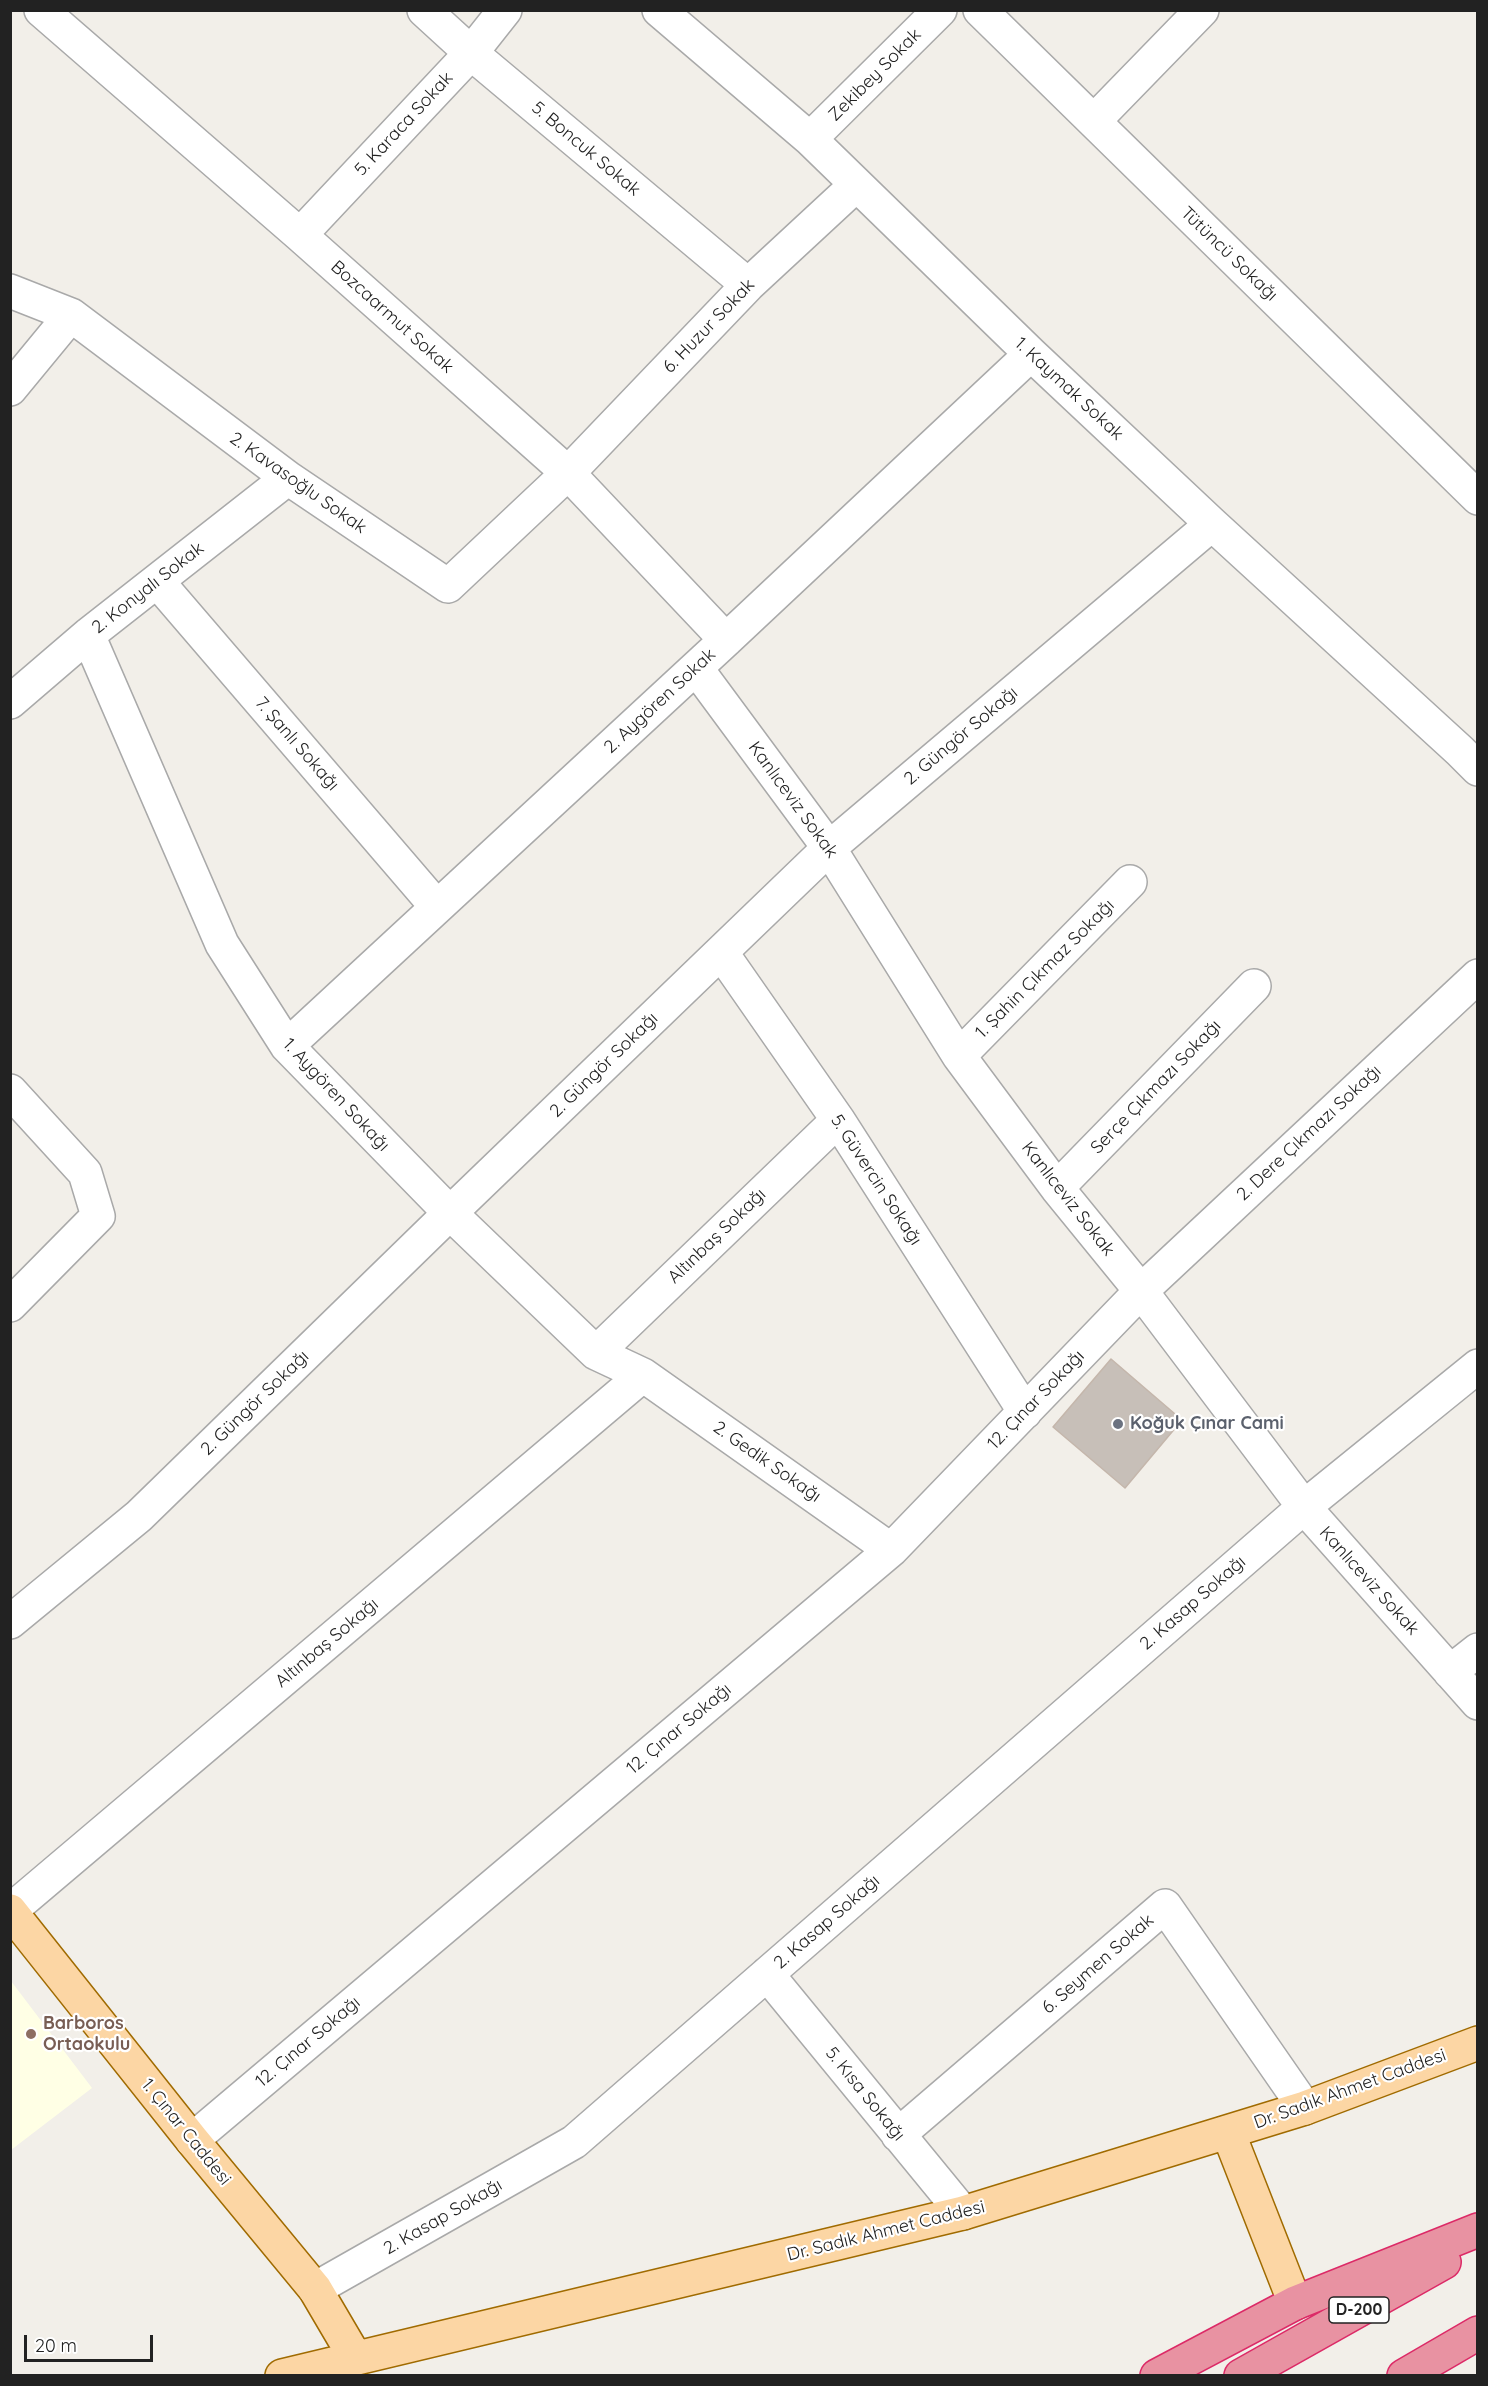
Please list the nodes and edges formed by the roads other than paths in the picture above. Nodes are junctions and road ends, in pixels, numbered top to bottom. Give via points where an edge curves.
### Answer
1 (41, 10) edge
2 (424, 10) edge
3 (505, 10) edge
4 (659, 10) edge
5 (940, 10) edge
6 (980, 10) edge
7 (1202, 10) edge
8 (471, 53) junction
9 (1094, 122) junction
10 (810, 139) junction
11 (856, 185) junction
12 (300, 236) junction
13 (748, 285) junction
14 (10, 291) edge
15 (71, 315) junction
16 (1031, 354) junction
17 (10, 389) edge
18 (568, 473) junction
19 (288, 478) junction
20 (1478, 498) edge
21 (1212, 524) junction
22 (157, 581) junction
23 (88, 635) junction
24 (726, 640) junction
25 (696, 668) junction
26 (10, 702) edge
27 (1478, 769) edge
28 (829, 848) junction
29 (1130, 882) dead end
30 (437, 907) junction
31 (721, 952) junction
32 (1478, 976) edge
33 (1254, 986) dead end
34 (287, 1046) junction
35 (959, 1056) junction
36 (10, 1091) edge
37 (838, 1120) junction
38 (1057, 1188) junction
39 (450, 1213) junction
40 (1142, 1291) junction
41 (10, 1305) edge
42 (596, 1353) junction
43 (1478, 1366) edge
44 (643, 1375) junction
45 (1025, 1412) junction
46 (1304, 1507) junction
47 (891, 1550) junction
48 (10, 1622) edge
49 (1478, 1650) edge
50 (1450, 1672) junction
51 (1478, 1703) edge
52 (10, 1911) edge
53 (767, 1974) junction
54 (1478, 2043) edge
55 (1305, 2108) junction
56 (1228, 2132) junction
57 (898, 2135) junction
58 (192, 2140) junction
59 (963, 2213) junction
60 (1478, 2230) edge
61 (1478, 2244) edge
62 (315, 2289) junction
63 (1295, 2303) junction
64 (1478, 2333) edge
65 (360, 2366) edge
66 (282, 2376) edge
67 (1157, 2376) edge
68 (1240, 2376) edge
69 (1404, 2376) edge

1 - 12 street, Bozcaarmut Sokak
2 - 8 street, 5. Boncuk Sokak
3 - 8 street, 5. Karaca Sokak
4 - 10 street, 1. Kaymak Sokak
5 - 10 street, Zekibey Sokak
6 - 9 street, Tütüncü Sokağı
7 - 9 street
8 - 12 street, 5. Karaca Sokak
8 - 13 street, 5. Boncuk Sokak
9 - 20 street, Tütüncü Sokağı
10 - 11 street, 1. Kaymak Sokak
11 - 13 street, 6. Huzur Sokak
11 - 16 street, 1. Kaymak Sokak
12 - 18 street, Bozcaarmut Sokak
13 - 18 street, 6. Huzur Sokak
14 - 15 street, 2. Kavasoğlu Sokak
15 - 17 street
15 - 19 street, 2. Kavasoğlu Sokak
16 - 21 street, 1. Kaymak Sokak
16 - 24 street, 2. Aygören Sokak
18 - 19 street, 2. Kavasoğlu Sokak via 448,586
18 - 24 street, Bozcaarmut Sokak
19 - 22 street, 2. Konyalı Sokak
21 - 27 street, 1. Kaymak Sokak
21 - 28 street, 2. Güngör Sokağı
22 - 23 street, 2. Konyalı Sokak
22 - 30 street, 7. Şanlı Sokağı
23 - 26 street, 2. Konyalı Sokak
23 - 34 street, 1. Aygören Sokağı via 222,944
24 - 25 street, 2. Aygören Sokak
25 - 28 street, Kanlıceviz Sokak
25 - 30 street, 2. Aygören Sokak
28 - 31 street, 2. Güngör Sokağı
28 - 35 street, Kanlıceviz Sokak
29 - 35 street, 1. Şahin Çıkmaz Sokağı
30 - 34 street, 2. Aygören Sokak
31 - 37 street, 5. Güvercin Sokağı
31 - 39 street, 2. Güngör Sokağı
32 - 40 street, 2. Dere Çıkmazı Sokağı
33 - 38 street, Serçe Çıkmazı Sokağı
34 - 39 street, 1. Aygören Sokağı
35 - 38 street, Kanlıceviz Sokak
36 - 41 street via 85,1173 98,1216
37 - 42 street, Altınbaş Sokağı
37 - 45 street, 5. Güvercin Sokağı
38 - 40 street, Kanlıceviz Sokak
39 - 42 street, 1. Aygören Sokağı
39 - 48 street, 2. Güngör Sokağı via 139,1516
40 - 45 street, 12. Çınar Sokağı
40 - 46 street, Kanlıceviz Sokak
42 - 44 street, 1. Aygören Sokağı
43 - 46 street, 2. Kasap Sokağı
44 - 47 street, 2. Gedik Sokağı
44 - 52 street, Altınbaş Sokağı
45 - 47 street, 12. Çınar Sokağı
46 - 50 street, Kanlıceviz Sokak
46 - 53 street, 2. Kasap Sokağı
47 - 58 street, 12. Çınar Sokağı
49 - 50 street
50 - 51 street, Kanlıceviz Sokak
52 - 58 main road, 1. Çınar Caddesi
53 - 57 street, 5. Kısa Sokağı
53 - 62 street, 2. Kasap Sokağı via 574,2142
54 - 55 main road, Dr. Sadık Ahmet Caddesi
55 - 56 main road, Dr. Sadık Ahmet Caddesi
55 - 57 street, 6. Seymen Sokak via 1166,1906
56 - 59 main road, Dr. Sadık Ahmet Caddesi
56 - 63 main road
57 - 59 street, 5. Kısa Sokağı
58 - 62 main road, 1. Çınar Caddesi
59 - 65 main road, Dr. Sadık Ahmet Caddesi
60 - 63 highway
61 - 68 highway, D-200
62 - 65 main road, 1. Çınar Caddesi
63 - 67 highway
64 - 69 highway
65 - 66 main road, Dr. Sadık Ahmet Caddesi

